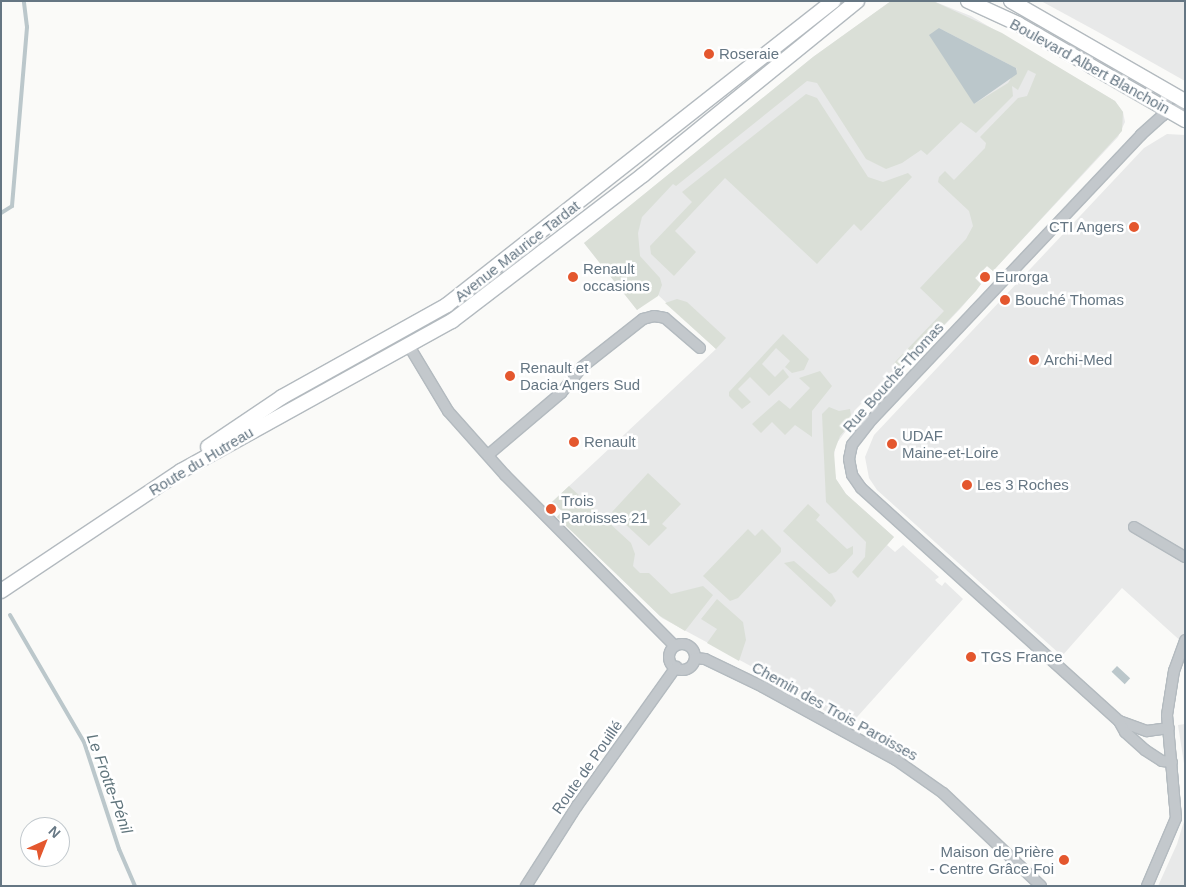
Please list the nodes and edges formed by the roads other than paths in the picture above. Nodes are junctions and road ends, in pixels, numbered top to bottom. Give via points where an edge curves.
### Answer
1 (834, 1) edge
2 (857, 1) edge
3 (968, 1) edge
4 (1011, 1) edge
5 (824, 7) edge
6 (1161, 87) junction
7 (1185, 101) edge
8 (1185, 109) edge
9 (1166, 110) junction
10 (1185, 120) edge
11 (409, 346) junction
12 (700, 348) dead end
13 (488, 455) junction
14 (181, 471) junction
15 (1134, 527) dead end
16 (1185, 557) edge
17 (1, 591) edge
18 (1185, 640) edge
19 (675, 646) junction
20 (695, 658) junction
21 (676, 667) junction
22 (1119, 721) junction
23 (1169, 728) junction
24 (1172, 762) junction
25 (526, 886) edge
26 (1041, 886) edge
27 (1147, 886) edge

1 - 5 street, Avenue Maurice Tardat
2 - 11 street, Avenue Maurice Tardat via 636,181 452,321
3 - 9 street, Boulevard Albert Blanchoin via 1018,24
4 - 6 street, Boulevard Albert Blanchoin
5 - 14 street, Avenue Maurice Tardat via 448,305 282,397 198,455
6 - 7 street, Boulevard Albert Blanchoin
6 - 9 street via 1168,99
8 - 9 street
9 - 10 street, Boulevard Albert Blanchoin
9 - 22 street, Rue Bouché-Thomas via 869,423 852,445 849,459 852,475 861,488
11 - 13 street via 448,411
11 - 14 street, Route du Hutreau
12 - 13 street via 665,318 643,319 582,367 561,394
13 - 19 street
14 - 17 street, Route du Hutreau
15 - 16 street
18 - 23 street via 1171,685
19 - 20 street via 687,645
19 - 21 street via 670,657
20 - 21 street via 688,668
20 - 26 street, Chemin des Trois Paroisses via 705,659 763,686 896,760 943,794
21 - 25 street, Route de Pouillé
22 - 23 street, Rue Bouché-Thomas via 1146,731
22 - 24 street, Rue Bouché-Thomas via 1125,732 1145,750 1162,761
23 - 24 street
24 - 27 street via 1175,824

